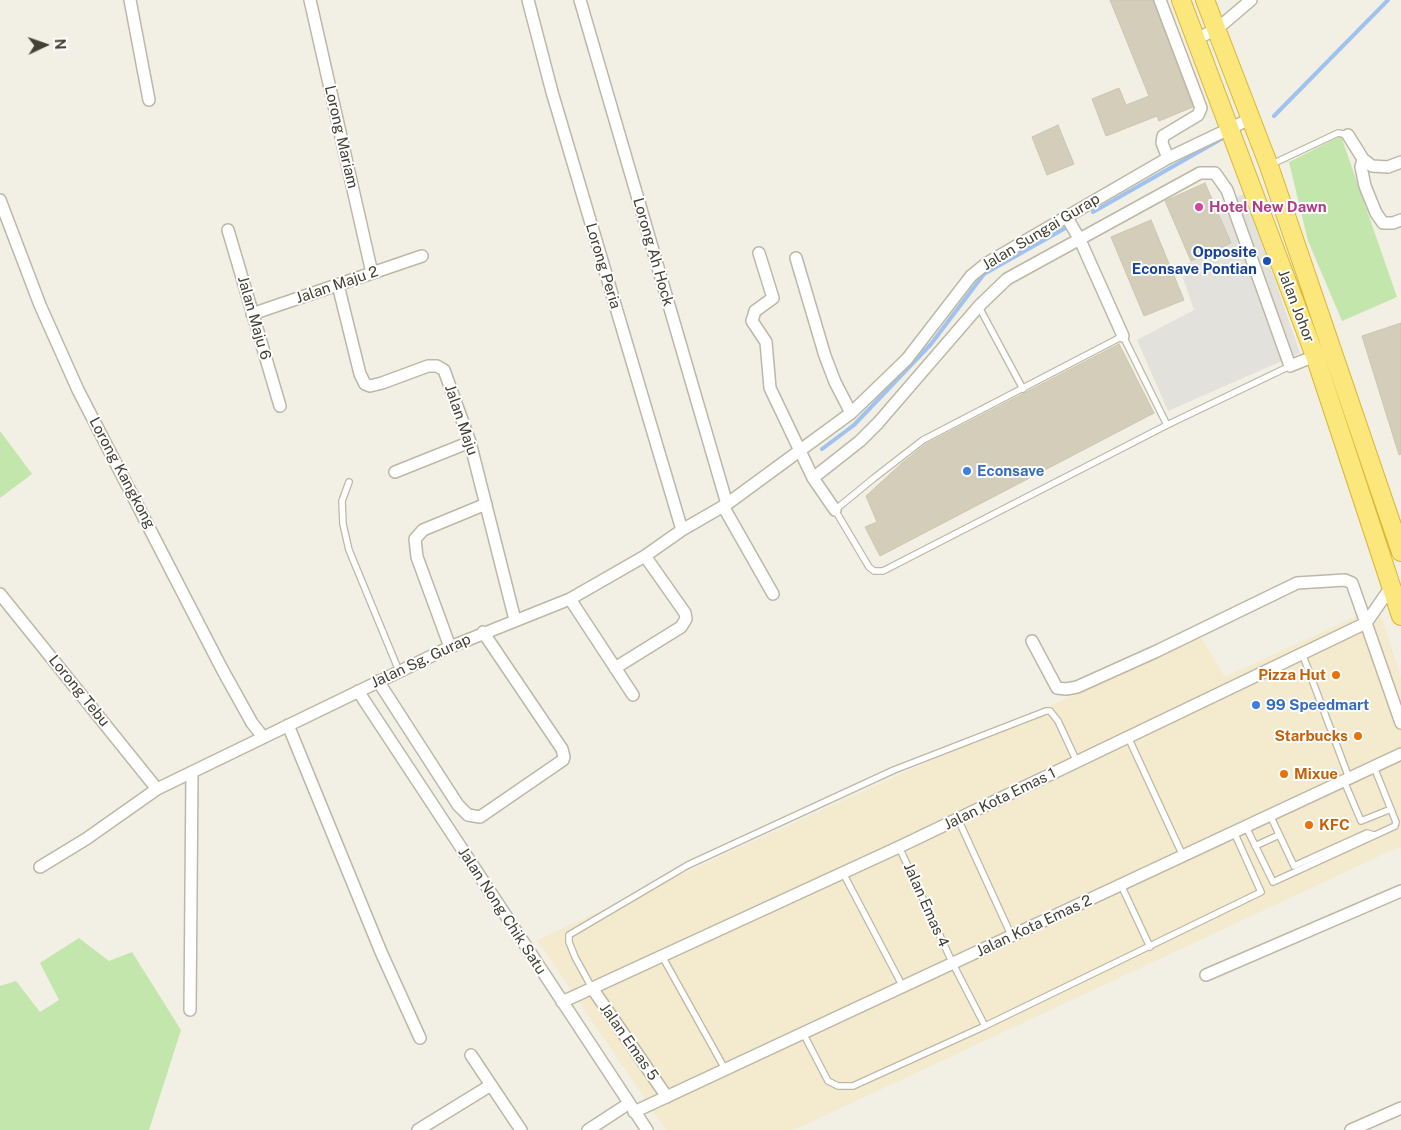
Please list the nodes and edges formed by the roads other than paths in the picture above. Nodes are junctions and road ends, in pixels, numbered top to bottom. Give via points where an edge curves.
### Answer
1 (130, 0) edge
2 (310, 0) edge
3 (528, 0) edge
4 (580, 0) edge
5 (1160, 0) edge
6 (1181, 0) edge
7 (1205, 0) edge
8 (1251, 0) edge
9 (1217, 30) junction
10 (1196, 39) junction
11 (149, 100) dead end
12 (1252, 118) junction
13 (1230, 129) junction
14 (1348, 134) joint
15 (1168, 158) junction
16 (1363, 159) junction
17 (1401, 162) edge
18 (1269, 166) junction
19 (0, 200) edge
20 (1066, 216) junction
21 (1401, 220) edge
22 (228, 230) dead end
23 (1080, 240) junction
24 (759, 253) dead end
25 (422, 256) dead end
26 (796, 258) dead end
27 (372, 273) junction
28 (338, 285) junction
29 (978, 306) junction
30 (252, 314) junction
31 (1124, 336) junction
32 (1315, 356) junction
33 (1290, 366) junction
34 (1023, 389) junction
35 (280, 406) dead end
36 (851, 413) junction
37 (1167, 425) junction
38 (470, 442) junction
39 (800, 453) junction
40 (395, 472) dead end
41 (813, 478) junction
42 (349, 482) dead end
43 (486, 504) junction
44 (725, 505) junction
45 (835, 510) junction
46 (682, 530) junction
47 (1398, 534) edge
48 (1401, 552) edge
49 (645, 556) junction
50 (1391, 587) junction
51 (0, 594) edge
52 (773, 594) dead end
53 (570, 599) junction
54 (1401, 616) edge
55 (515, 620) junction
56 (1366, 623) junction
57 (483, 632) junction
58 (1032, 640) dead end
59 (450, 647) junction
60 (1302, 653) junction
61 (615, 668) junction
62 (399, 671) junction
63 (378, 681) junction
64 (358, 691) junction
65 (633, 695) dead end
66 (1401, 723) edge
67 (288, 725) junction
68 (1128, 737) junction
69 (262, 738) junction
70 (1401, 754) edge
71 (1077, 762) junction
72 (1374, 767) junction
73 (192, 773) junction
74 (1346, 780) junction
75 (157, 788) junction
76 (1391, 809) junction
77 (1270, 815) junction
78 (958, 819) junction
79 (1246, 827) junction
80 (1234, 832) junction
81 (1279, 835) junction
82 (1374, 835) junction
83 (1255, 846) junction
84 (900, 847) junction
85 (1183, 856) junction
86 (40, 867) dead end
87 (843, 873) junction
88 (1121, 885) junction
89 (1401, 891) edge
90 (1012, 936) junction
91 (1150, 947) junction
92 (662, 956) junction
93 (952, 964) junction
94 (1206, 975) dead end
95 (903, 987) junction
96 (592, 988) junction
97 (562, 1002) junction
98 (190, 1010) dead end
99 (985, 1026) junction
100 (804, 1033) junction
101 (420, 1038) dead end
102 (471, 1055) dead end
103 (725, 1069) junction
104 (491, 1085) junction
105 (667, 1096) junction
106 (631, 1108) junction
107 (1401, 1108) edge
108 (418, 1130) edge
109 (521, 1130) edge
110 (588, 1130) edge
111 (646, 1130) edge
112 (1351, 1130) edge

1 - 11 street
2 - 27 street, Lorong Mariam
3 - 46 street, Lorong Peria via 554,101
4 - 44 street, Lorong Ah Hock
5 - 15 street via 1201,108 1198,115 1163,136 1162,143
6 - 10 highway, Jalan Johor
7 - 9 highway, Jalan Johor
8 - 9 street
9 - 10 street
9 - 12 highway, Jalan Johor
10 - 13 highway, Jalan Johor
12 - 13 street, Jalan Sungai Gurap
12 - 18 highway, Jalan Johor
13 - 15 street, Jalan Sungai Gurap
13 - 32 highway, Jalan Johor
14 - 16 street
14 - 18 lane via 1338,133
15 - 20 street, Jalan Sungai Gurap
16 - 17 street via 1372,166 1380,167
16 - 21 street via 1361,168 1365,186 1376,213 1383,223 1393,224
18 - 47 highway, Jalan Johor
19 - 69 street, Lorong Kangkong via 40,305 78,390 222,669
20 - 23 street
20 - 36 street, Jalan Sungai Gurap via 971,276 907,359
22 - 30 street, Jalan Maju 6
23 - 29 street via 1007,279
23 - 31 street
23 - 33 street via 1200,173 1215,173 1227,190
24 - 39 street via 773,298 755,310 752,321 766,342 770,388
25 - 27 street, Jalan Maju 2
26 - 36 street via 825,356
27 - 28 street, Jalan Maju 2
28 - 30 street, Jalan Maju 2
28 - 38 street, Jalan Maju via 365,384 370,386 428,366 441,367
29 - 34 lane
29 - 41 street via 860,442
30 - 35 street, Jalan Maju 6
31 - 34 lane
31 - 37 lane
32 - 33 street
32 - 50 highway, Jalan Johor
33 - 37 lane
34 - 45 lane via 923,440
36 - 39 street, Jalan Sungai Gurap
37 - 45 lane via 883,571 869,567
38 - 40 street
38 - 43 street, Jalan Maju
39 - 41 street
39 - 44 street, Jalan Sg. Gurap
41 - 45 street
42 - 62 lane via 342,501 349,550
43 - 55 street, Jalan Maju
43 - 59 street via 423,530 415,539 417,557
44 - 46 street, Jalan Sg. Gurap
44 - 52 street, Lorong Ah Hock
46 - 49 street, Jalan Sg. Gurap
47 - 48 highway, Jalan Johor
49 - 53 street, Jalan Sg. Gurap
49 - 61 street via 686,613 686,620 681,627
50 - 54 highway, Jalan Johor
50 - 56 street
51 - 75 street, Lorong Tebu
53 - 55 street, Jalan Sg. Gurap
53 - 61 street
55 - 57 street, Jalan Sg. Gurap
56 - 58 street via 1352,583 1304,581 1086,683 1062,690 1049,676
56 - 60 street, Jalan Kota Emas 1
56 - 66 street
57 - 59 street, Jalan Sg. Gurap
57 - 63 street via 562,749 563,760 480,816 468,815 458,805
59 - 62 street, Jalan Sg. Gurap
60 - 68 street, Jalan Kota Emas 1
60 - 74 lane
61 - 65 street
62 - 63 street, Jalan Sg. Gurap
63 - 64 street, Jalan Sg. Gurap
64 - 67 street, Jalan Sg. Gurap
64 - 97 street, Jalan Nong Chik Satu
67 - 69 street, Jalan Sg. Gurap
67 - 101 street via 381,952
68 - 71 street, Jalan Kota Emas 1
68 - 85 lane
69 - 73 street, Jalan Sg. Gurap
70 - 72 street, Jalan Kota Emas 2
71 - 78 street, Jalan Kota Emas 1
71 - 96 lane via 1058,721 1050,711 1046,711 894,770 753,834 688,865 569,935 574,957
72 - 74 street, Jalan Kota Emas 2
72 - 76 lane
73 - 75 street, Jalan Sg. Gurap
73 - 98 street
74 - 76 lane via 1361,821
74 - 77 street, Jalan Kota Emas 2
75 - 86 street, Jalan Sg. Gurap via 86,840
76 - 82 lane via 1396,824
77 - 79 street, Jalan Kota Emas 2
77 - 81 lane
78 - 84 street, Jalan Kota Emas 1
78 - 90 lane
79 - 80 street, Jalan Kota Emas 2
79 - 83 lane
80 - 85 street, Jalan Kota Emas 2
80 - 91 lane via 1261,892
81 - 82 lane via 1295,867 1367,833
81 - 83 lane
82 - 83 lane via 1273,882
84 - 87 street, Jalan Kota Emas 1
84 - 93 lane, Jalan Emas 4
85 - 88 street, Jalan Kota Emas 2
87 - 92 street, Jalan Kota Emas 1
87 - 95 lane
88 - 90 street, Jalan Kota Emas 2
88 - 91 lane
89 - 94 street
90 - 93 street, Jalan Kota Emas 2
91 - 99 lane
92 - 96 street, Jalan Kota Emas 1
92 - 103 lane
93 - 95 street, Jalan Kota Emas 2
93 - 99 lane, Jalan Emas 4
95 - 100 street, Jalan Kota Emas 2
96 - 97 street, Jalan Kota Emas 1
96 - 105 street, Jalan Emas 5
97 - 106 street, Jalan Nong Chik Satu
99 - 100 lane via 853,1086 838,1086 828,1081
100 - 103 street, Jalan Kota Emas 2
102 - 104 street
103 - 105 street, Jalan Kota Emas 2
104 - 108 street
104 - 109 street
105 - 106 street, Jalan Kota Emas 2
106 - 110 street, Jalan Kota Emas 2
106 - 111 street, Jalan Nong Chik Satu
107 - 112 street

